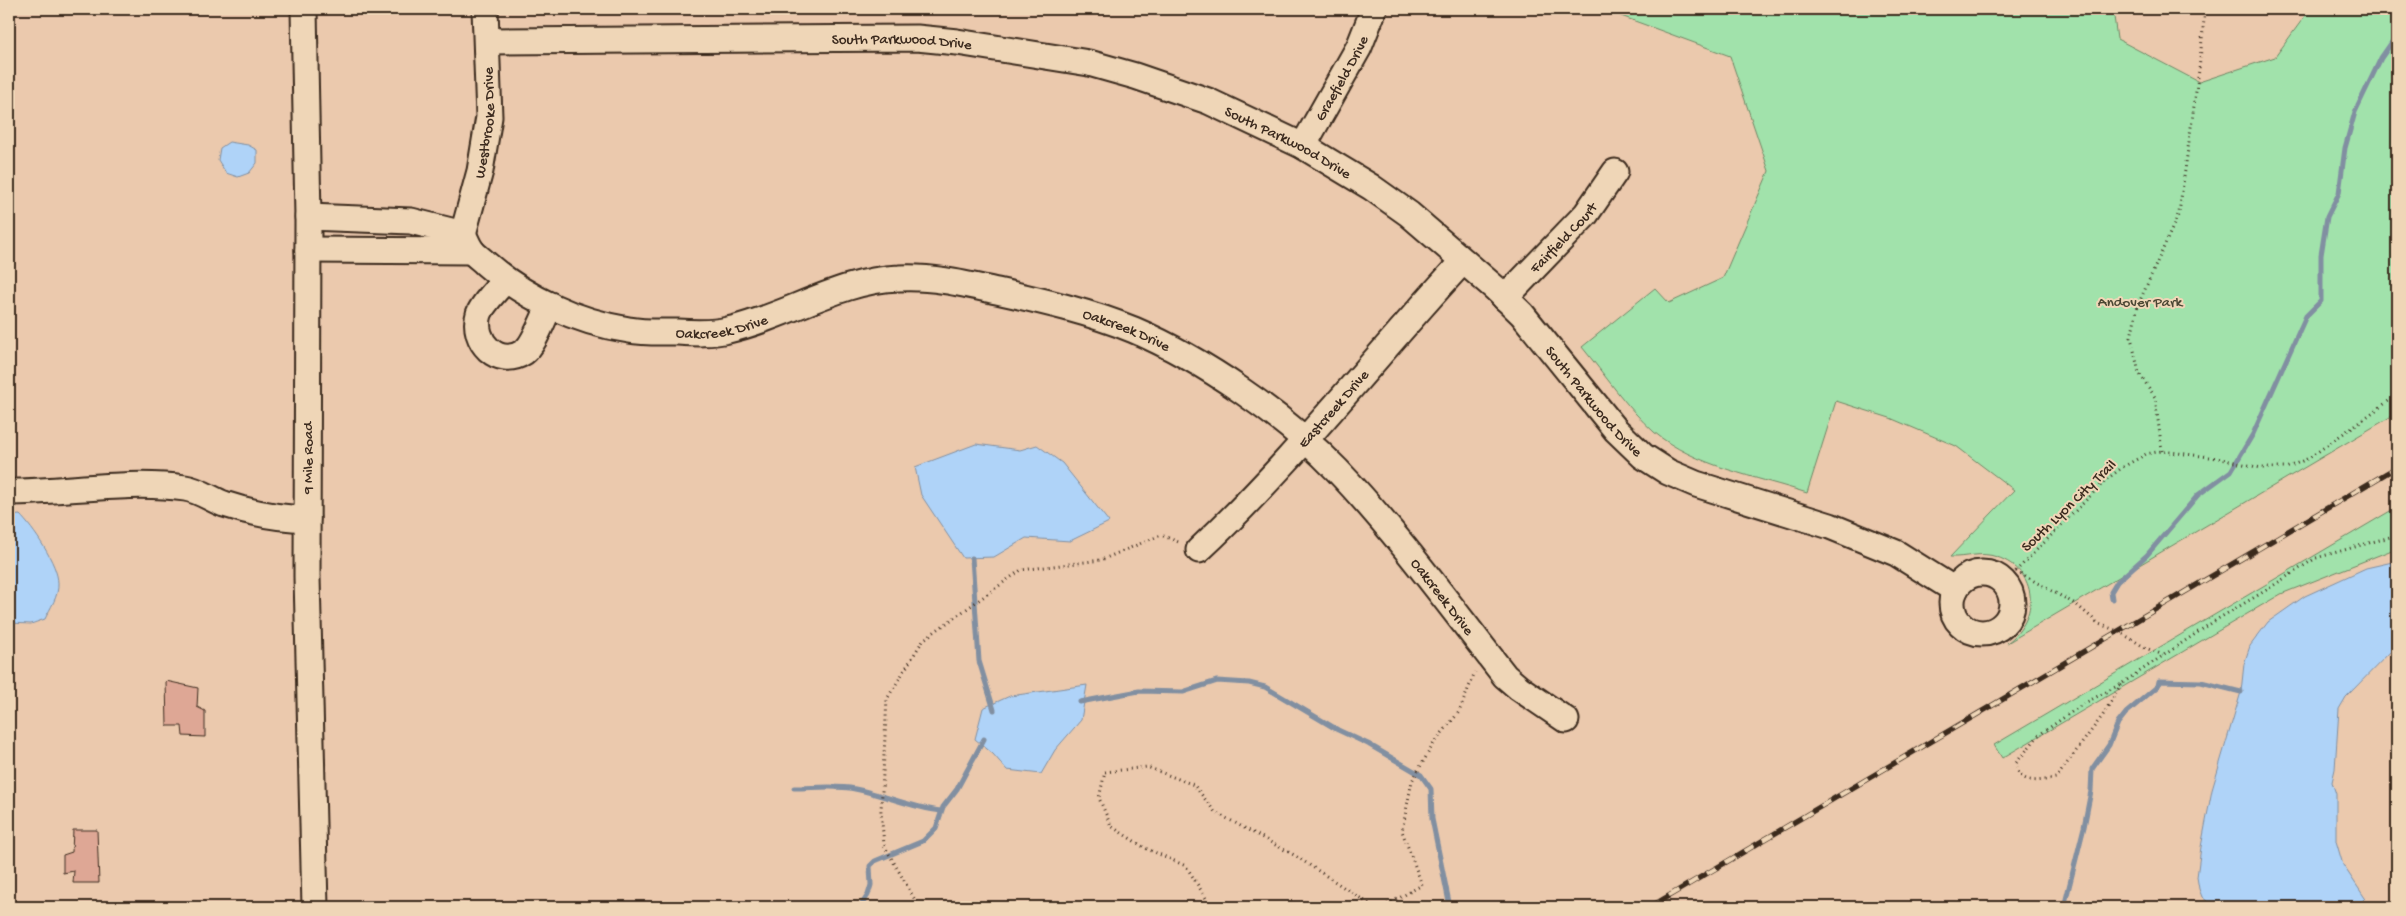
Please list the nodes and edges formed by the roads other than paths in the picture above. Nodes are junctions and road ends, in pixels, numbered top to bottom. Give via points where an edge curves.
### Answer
1 (304, 9) edge
2 (485, 9) edge
3 (1374, 9) edge
4 (486, 41) junction
5 (1303, 146) junction
6 (1615, 172) dead end
7 (308, 217) junction
8 (467, 243) junction
9 (308, 250) junction
10 (1463, 261) junction
11 (505, 280) junction
12 (1505, 298) junction
13 (550, 305) junction
14 (1305, 440) junction
15 (9, 492) edge
16 (307, 519) junction
17 (1199, 550) road end
18 (1955, 590) junction
19 (1566, 720) dead end
20 (315, 907) edge

1 - 7 street, 9 Mile Road
2 - 4 street, Westbrooke Drive
3 - 5 street, Graefield Drive via 1359,47
4 - 5 street, South Parkwood Drive via 917,38 957,42 1089,63 1135,76 1208,101
4 - 8 street, Westbrooke Drive via 489,117
5 - 10 street, South Parkwood Drive via 1409,214
6 - 12 street, Fairfield Court via 1586,214
7 - 8 street, Oakcreek Drive via 411,221
7 - 9 street, 9 Mile Road
8 - 9 street
8 - 11 street, Oakcreek Drive
9 - 16 street, 9 Mile Road
10 - 12 street, South Parkwood Drive
10 - 14 street, Eastcreek Drive
11 - 13 street, Oakcreek Drive
11 - 13 street via 480,313 477,328 481,342 489,352 508,358 525,352
12 - 18 street, South Parkwood Drive via 1522,314 1616,430 1643,456 1696,484 1830,526 1896,553
13 - 14 street, Oakcreek Drive via 590,321 631,331 726,331 876,280 931,278 948,281 1041,300 1134,330 1208,370 1277,416
14 - 17 street, Eastcreek Drive
14 - 19 street, Oakcreek Drive via 1369,506 1505,676
15 - 16 street via 160,485 188,489 224,504 278,518
16 - 20 street, 9 Mile Road
18 - 18 street via 1952,599 1956,618 1972,631 1991,632 2006,620 2011,611 2011,577 1978,573 1961,582

